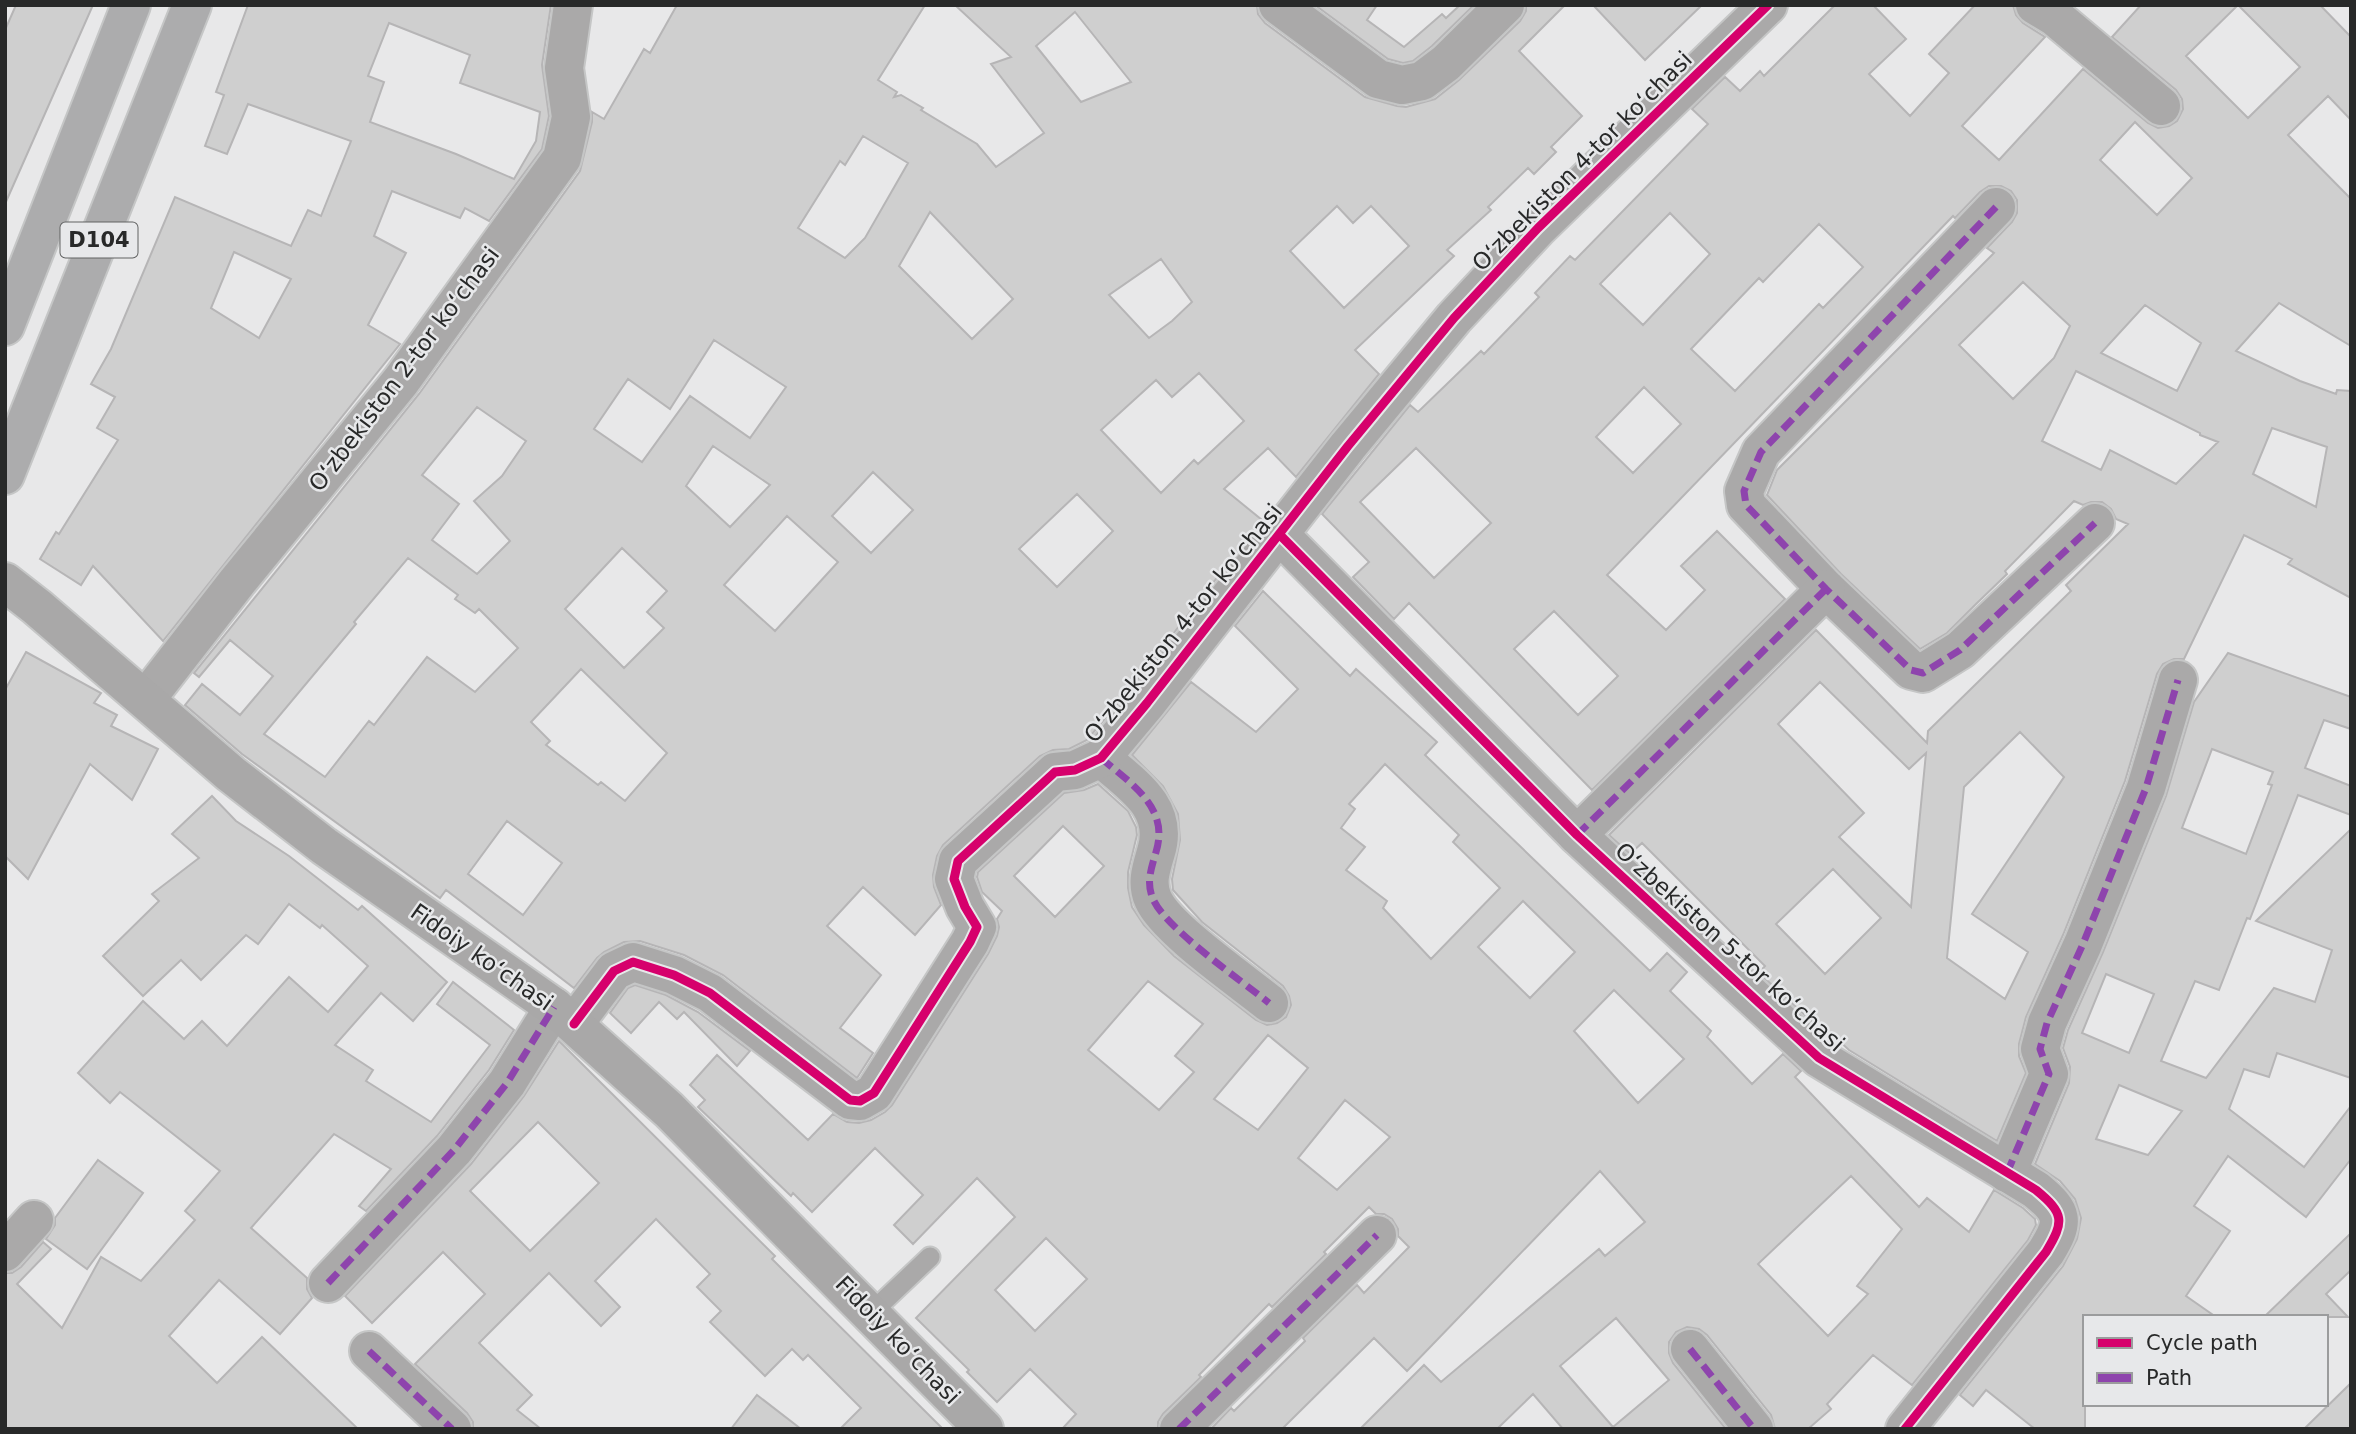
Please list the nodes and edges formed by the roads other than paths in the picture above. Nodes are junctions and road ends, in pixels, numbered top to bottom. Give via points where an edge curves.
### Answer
1 (131, 5) edge
2 (192, 5) edge
3 (573, 5) edge
4 (1278, 5) edge
5 (1504, 5) edge
6 (1768, 5) edge
7 (2035, 5) edge
8 (2161, 106) dead end
9 (1996, 208) dead end
10 (5, 326) edge
11 (5, 475) edge
12 (2095, 523) dead end
13 (1280, 535) junction
14 (5, 582) edge
15 (1826, 589) junction
16 (2178, 680) dead end
17 (146, 699) junction
18 (1101, 758) junction
19 (1577, 835) junction
20 (1269, 1003) dead end
21 (564, 1015) junction
22 (2007, 1172) junction
23 (34, 1220) dead end
24 (1377, 1235) dead end
25 (5, 1252) edge
26 (930, 1256) dead end
27 (328, 1283) dead end
28 (871, 1313) junction
29 (1690, 1349) dead end
30 (369, 1351) dead end
31 (452, 1429) edge
32 (984, 1429) edge
33 (1179, 1429) edge
34 (1754, 1429) edge
35 (1905, 1429) edge

1 - 10 main road, D104
2 - 11 main road, D104
3 - 17 street, Oʻzbekiston 2-tor koʻchasi via 564,68 571,117 562,158 401,381
4 - 5 street via 1378,79 1402,85 1422,81 1446,63
6 - 13 street, Oʻzbekiston 4-tor koʻchasi via 1538,228 1454,318
7 - 8 street
9 - 15 street via 1760,452 1749,476 1745,505
12 - 15 street via 1960,650 1923,673 1911,670
13 - 18 street, Oʻzbekiston 4-tor koʻchasi
13 - 19 street, Oʻzbekiston 5-tor koʻchasi
14 - 17 street, Fidoiy koʻchasi
15 - 19 street
16 - 22 street via 2146,788 2047,1023 2040,1049 2049,1074
17 - 21 street, Fidoiy koʻchasi via 231,774 324,846
18 - 20 street via 1156,813 1160,839 1148,876 1159,912
18 - 21 street, Oʻzbekiston 4-tor koʻchasi via 1075,770 1055,772 958,861 954,879 977,927 874,1093 860,1101 850,1100 710,993 634,962 614,971
19 - 22 street, Oʻzbekiston 5-tor koʻchasi via 1819,1058
21 - 27 street via 454,1150
21 - 28 street, Fidoiy koʻchasi via 669,1110
22 - 35 street, Oʻzbekiston 5-tor koʻchasi via 2054,1205 2059,1218 2057,1234
23 - 25 street
24 - 33 street
26 - 28 lane
28 - 32 street, Fidoiy koʻchasi
29 - 34 street
30 - 31 street

